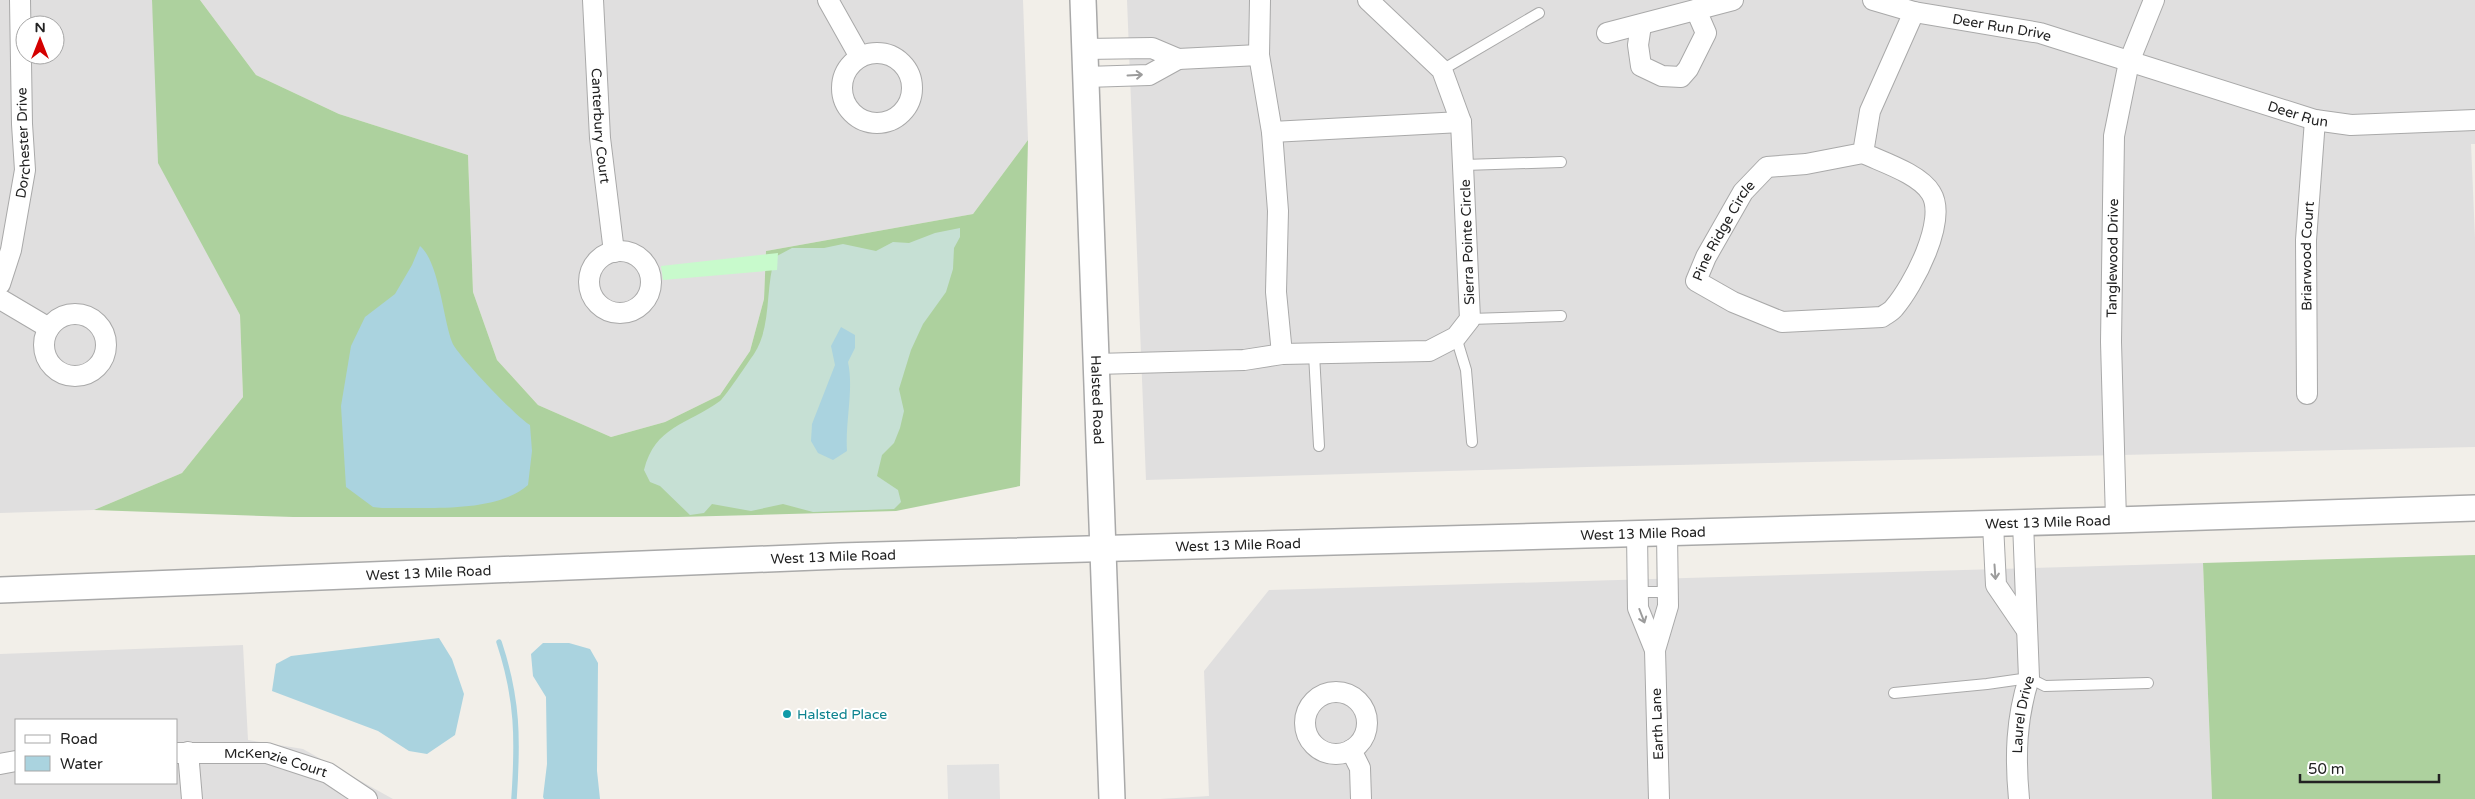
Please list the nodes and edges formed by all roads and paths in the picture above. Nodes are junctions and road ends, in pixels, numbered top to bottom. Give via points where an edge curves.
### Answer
1 (20, 0) edge
2 (594, 0) edge
3 (828, 0) edge
4 (1083, 0) edge
5 (1368, 0) edge
6 (1733, 0) edge
7 (1873, 0) edge
8 (2154, 0) edge
9 (1266, 3) edge
10 (1696, 10) junction
11 (1914, 12) junction
12 (1539, 14) dead end
13 (1640, 24) junction
14 (1607, 34) dead end
15 (1085, 49) junction
16 (1259, 55) junction
17 (860, 57) dead end
18 (1178, 59) junction
19 (2129, 62) junction
20 (1442, 70) junction
21 (1086, 77) junction
22 (2315, 120) junction
23 (2475, 120) edge
24 (1460, 122) junction
25 (1272, 132) junction
26 (1863, 153) junction
27 (1561, 162) dead end
28 (1464, 165) junction
29 (614, 252) dead end
30 (0, 284) edge
31 (0, 299) edge
32 (1561, 316) dead end
33 (1470, 319) junction
34 (49, 328) dead end
35 (1456, 337) junction
36 (1282, 354) junction
37 (1314, 354) junction
38 (1096, 364) junction
39 (2307, 394) dead end
40 (1472, 442) dead end
41 (1319, 446) dead end
42 (2475, 508) edge
43 (2116, 520) junction
44 (2023, 522) junction
45 (1993, 524) junction
46 (1667, 532) junction
47 (1637, 533) junction
48 (1102, 547) junction
49 (0, 590) edge
50 (1638, 592) junction
51 (1668, 592) junction
52 (2026, 629) junction
53 (1655, 650) junction
54 (2029, 678) junction
55 (2148, 683) dead end
56 (1894, 693) dead end
57 (1351, 750) dead end
58 (182, 752) edge
59 (15, 761) edge
60 (0, 764) edge
61 (192, 799) edge
62 (366, 799) edge
63 (1112, 799) edge
64 (1361, 799) edge
65 (1659, 799) edge
66 (2018, 799) edge

1 - 30 street, Dorchester Drive via 25,170 11,250
2 - 29 street, Canterbury Court via 600,138
3 - 17 street
4 - 15 street, Halsted Road
5 - 20 street, Sierra Pointe Circle
6 - 10 street
7 - 11 street, Deer Run Drive
8 - 19 street, Tanglewood Drive
9 - 16 street
10 - 13 street
10 - 13 street via 1706,33 1681,77 1662,76 1640,66
11 - 19 street, Deer Run Drive via 2040,33
11 - 26 street via 1870,110
12 - 20 lane
13 - 14 street
15 - 18 street via 1152,48
15 - 21 street, Halsted Road
16 - 18 street
16 - 25 street
21 -> 18 street via 1149,75
19 - 22 street, Deer Run
19 - 43 street, Tanglewood Drive via 2114,136 2111,342
20 - 24 street, Sierra Pointe Circle
21 - 38 street, Halsted Road
22 - 23 street, Deer Run via 2351,125
22 - 39 street, Briarwood Court via 2306,240
24 - 25 street
24 - 28 street, Sierra Pointe Circle
25 - 36 street via 1278,211 1276,292
26 - 26 street, Pine Ridge Circle via 1921,181 1937,204 1926,253 1894,310 1882,317 1782,322 1733,302 1696,280 1743,192 1767,167 1806,164
27 - 28 lane
28 - 33 street, Sierra Pointe Circle
31 - 34 street
32 - 33 lane
33 - 35 street, Sierra Pointe Circle
35 - 37 street, Sierra Pointe Circle via 1429,351
35 - 40 lane via 1466,370
36 - 37 street, Sierra Pointe Circle
36 - 38 street, Sierra Pointe Circle via 1244,360
37 - 41 lane
38 - 48 street, Halsted Road
42 - 43 street, West 13 Mile Road
43 - 44 street, West 13 Mile Road
44 - 45 street, West 13 Mile Road
44 - 52 street, Laurel Drive
45 - 46 street, West 13 Mile Road
45 -> 52 street via 1996,585
46 - 47 street, West 13 Mile Road
46 - 51 street, Earth Lane
47 - 48 street, West 13 Mile Road
47 - 50 street, Earth Lane
48 - 49 street, West 13 Mile Road
48 - 63 street, Halsted Road
50 - 51 lane
50 -> 53 street, Earth Lane via 1638,608
51 - 53 street, Earth Lane via 1668,606
52 - 54 street, Laurel Drive
53 - 65 street, Earth Lane
54 - 55 lane via 2045,686
54 - 56 lane
54 - 66 street, Laurel Drive via 2022,700 2015,759
57 - 64 street via 1360,768
58 - 61 street
58 - 62 street, McKenzie Court via 267,753 328,773
59 - 60 street

